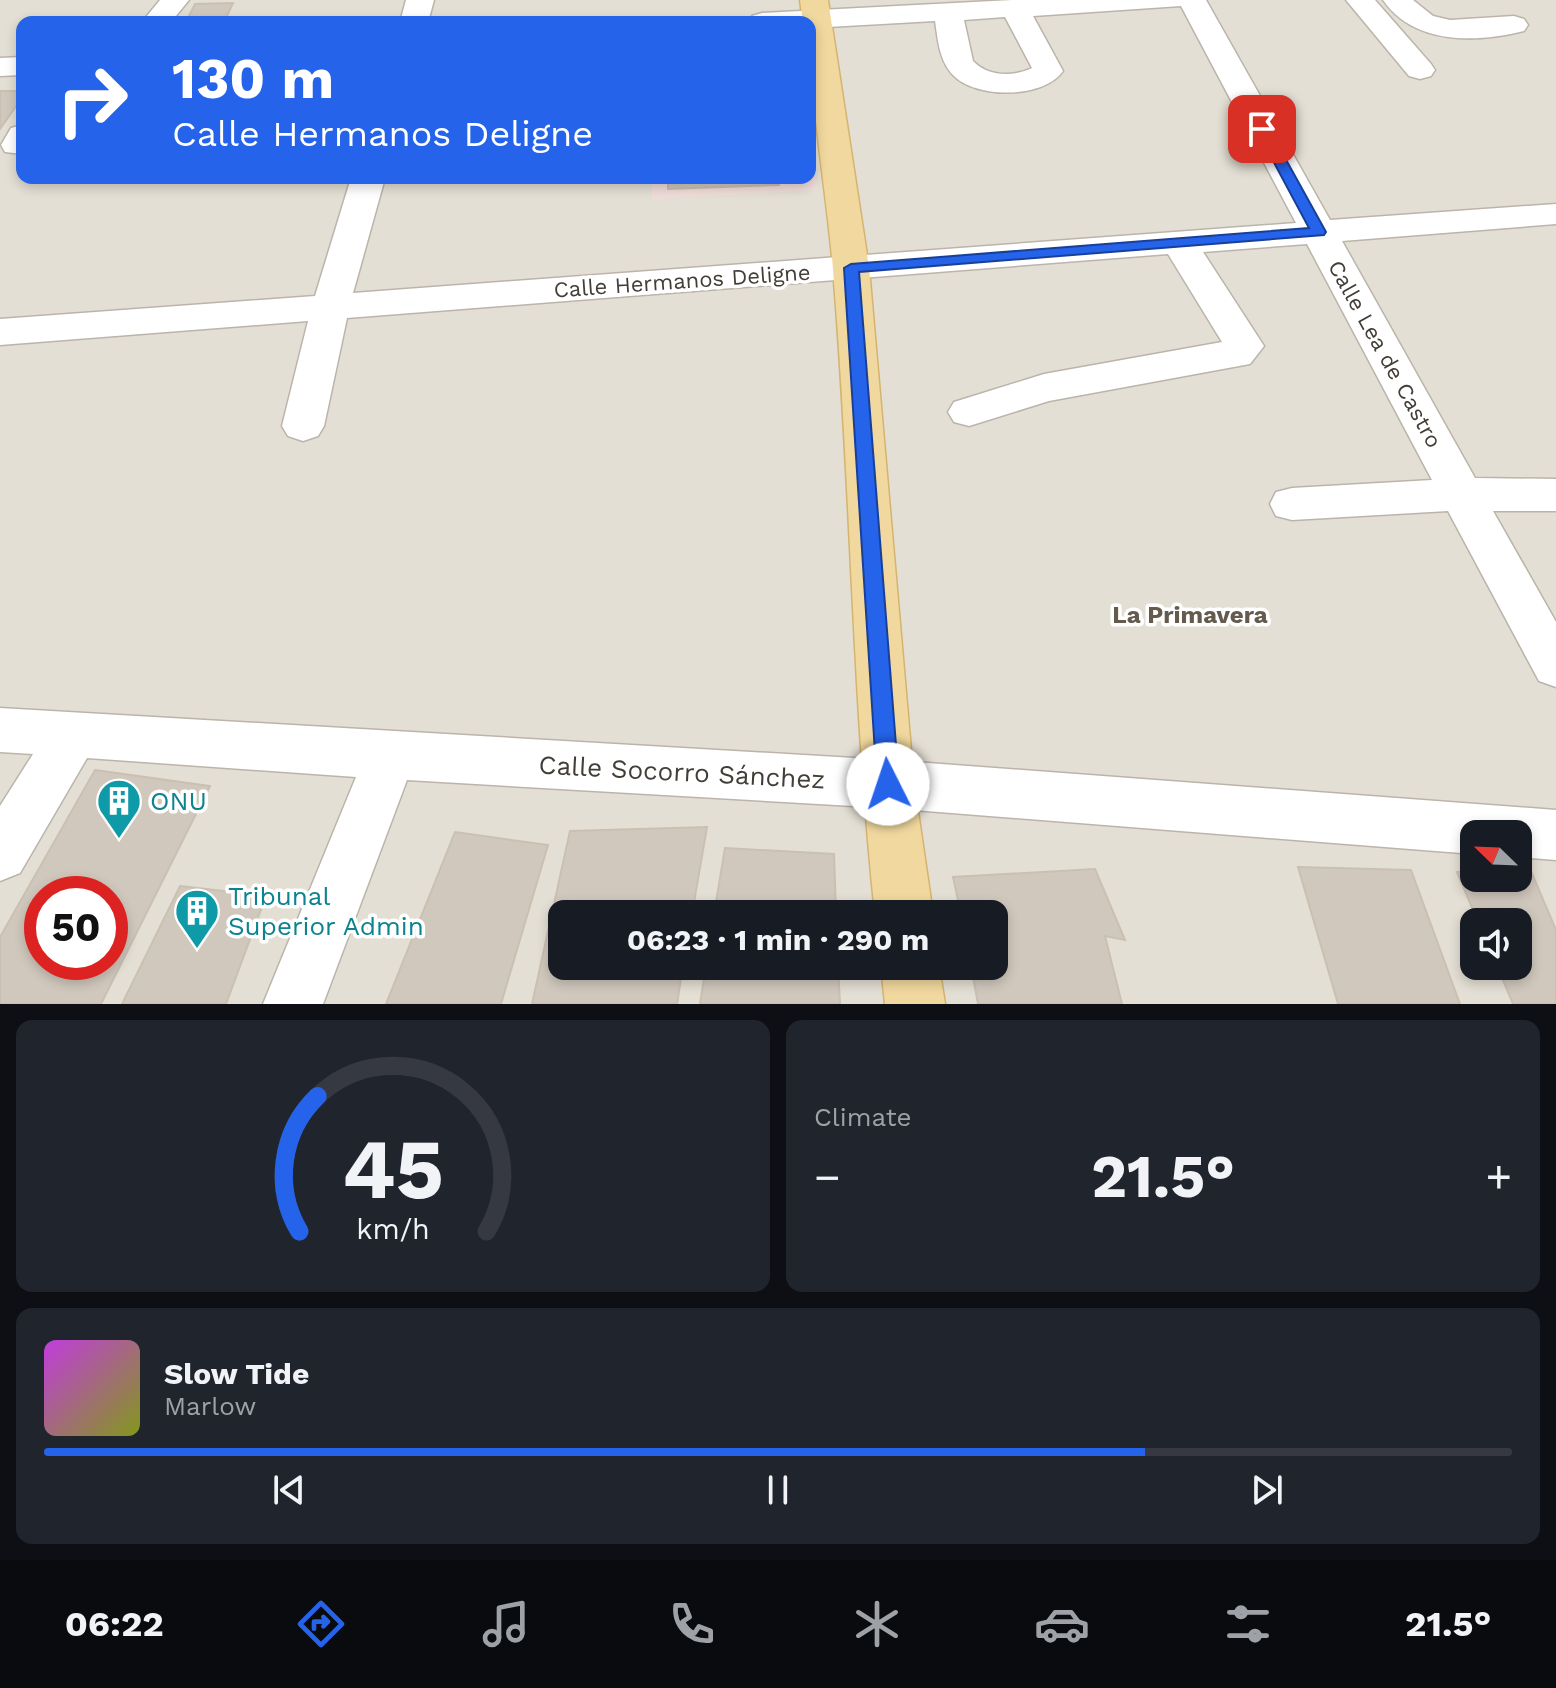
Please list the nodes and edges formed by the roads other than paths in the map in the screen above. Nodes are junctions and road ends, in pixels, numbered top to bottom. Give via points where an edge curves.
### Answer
1 (175, 0) edge
2 (1172, 0) edge
3 (1192, 0) edge
4 (1385, 7) edge
5 (1014, 8) junction
6 (816, 9) edge
7 (948, 12) junction
8 (161, 16) edge
9 (787, 16) edge
10 (1507, 16) dead end
11 (1420, 70) dead end
12 (366, 184) edge
13 (1556, 214) edge
14 (1319, 232) junction
15 (1179, 243) junction
16 (851, 268) junction
17 (330, 307) junction
18 (0, 332) edge
19 (969, 412) dead end
20 (303, 426) dead end
21 (1462, 494) junction
22 (1556, 495) edge
23 (1292, 504) dead end
24 (1556, 667) edge
25 (0, 730) edge
26 (73, 735) junction
27 (390, 756) junction
28 (888, 784) junction
29 (1556, 835) edge
30 (0, 855) edge
31 (902, 900) edge
32 (912, 980) edge
33 (293, 1004) edge
34 (915, 1004) edge

1 - 8 street
2 - 5 street
3 - 14 street, Calle Lea de Castro
4 - 10 street via 1436,29
4 - 11 street
5 - 7 street
5 - 7 street via 1048,71 1036,80 999,83 971,77 959,64
6 - 7 street
6 - 9 street
6 - 16 main road
12 - 17 street
13 - 14 street, Calle Hermanos Deligne
14 - 15 street, Calle Hermanos Deligne
14 - 21 street, Calle Lea de Castro
15 - 16 street, Calle Hermanos Deligne
15 - 19 street via 1244,346 1236,355 1044,388
16 - 17 street, Calle Hermanos Deligne
16 - 28 main road
17 - 18 street, Calle Hermanos Deligne
17 - 20 street
21 - 22 street
21 - 23 street
21 - 24 street, Calle Lea de Castro
25 - 26 street, Calle Socorro Sánchez
26 - 27 street, Calle Socorro Sánchez
26 - 30 street
27 - 28 street, Calle Socorro Sánchez
27 - 33 street
28 - 29 street, Calle Socorro Sánchez
28 - 31 main road
32 - 34 main road

